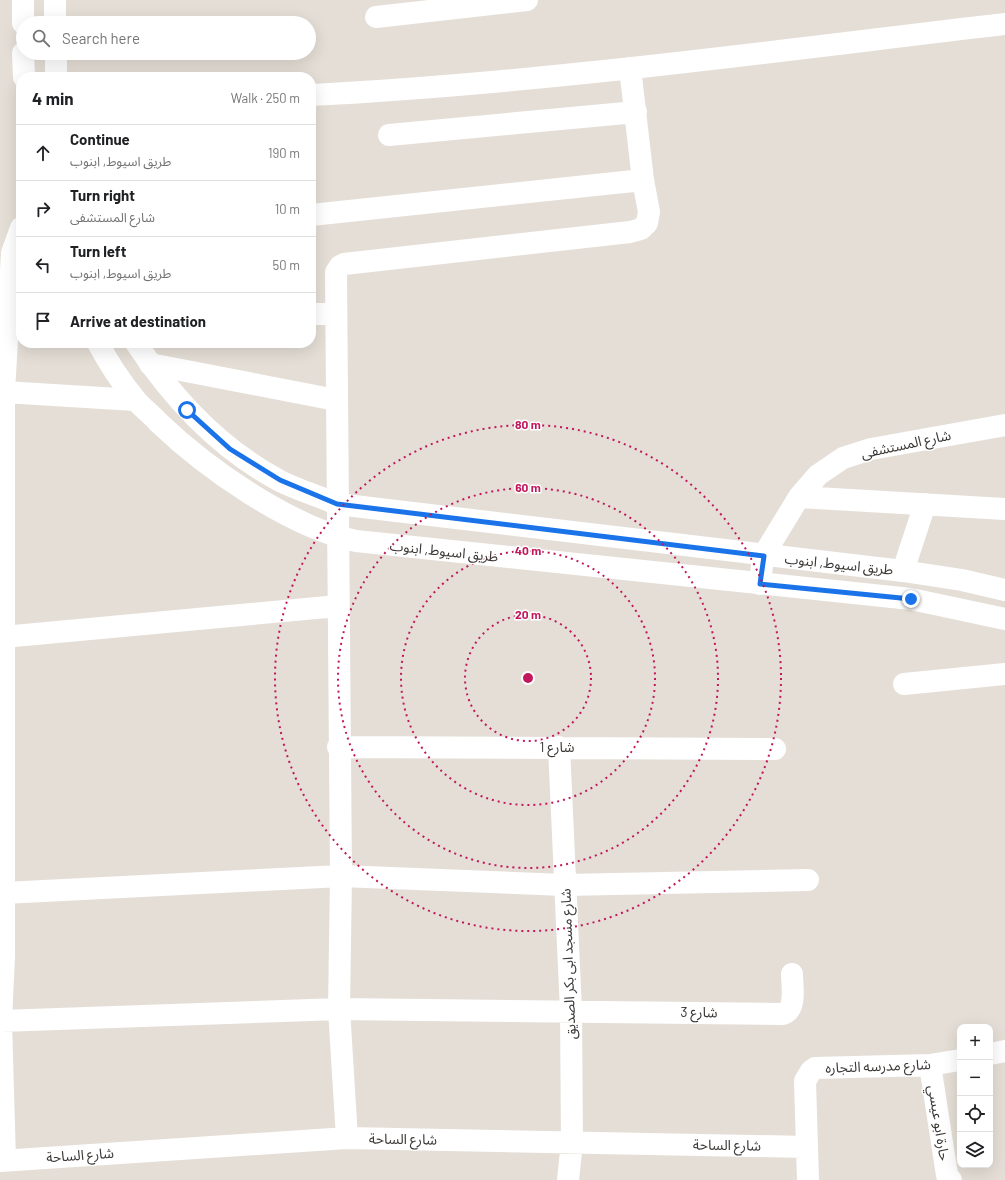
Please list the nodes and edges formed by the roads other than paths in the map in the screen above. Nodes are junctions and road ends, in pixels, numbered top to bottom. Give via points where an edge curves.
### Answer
1 (23, 0) edge
2 (55, 0) edge
3 (527, 0) edge
4 (23, 16) edge
5 (55, 16) edge
6 (376, 17) dead end
7 (1005, 24) edge
8 (23, 60) edge
9 (56, 60) edge
10 (630, 68) junction
11 (24, 72) edge
12 (56, 72) edge
13 (316, 95) edge
14 (636, 112) junction
15 (390, 135) dead end
16 (643, 180) junction
17 (316, 214) edge
18 (16, 242) edge
19 (316, 314) edge
20 (336, 314) junction
21 (101, 348) edge
22 (139, 348) edge
23 (150, 364) junction
24 (4, 392) junction
25 (135, 400) junction
26 (336, 400) junction
27 (1005, 425) edge
28 (798, 498) junction
29 (337, 504) junction
30 (925, 504) junction
31 (1005, 509) edge
32 (338, 537) junction
33 (764, 556) junction
34 (903, 570) junction
35 (760, 584) junction
36 (1005, 590) edge
37 (338, 606) junction
38 (1005, 619) edge
39 (4, 637) junction
40 (1005, 674) edge
41 (904, 684) dead end
42 (338, 746) junction
43 (559, 748) junction
44 (775, 749) dead end
45 (341, 876) junction
46 (808, 880) dead end
47 (564, 884) junction
48 (4, 893) junction
49 (792, 974) dead end
50 (339, 1009) junction
51 (570, 1011) junction
52 (2, 1021) junction
53 (1005, 1051) edge
54 (993, 1053) edge
55 (957, 1060) edge
56 (930, 1065) junction
57 (346, 1138) junction
58 (572, 1142) junction
59 (807, 1147) junction
60 (2, 1160) edge
61 (568, 1180) edge
62 (808, 1180) edge
63 (951, 1180) edge

1 - 4 street
2 - 5 street
3 - 6 street
7 - 10 street
8 - 11 street
9 - 12 street
10 - 13 street via 402,90
10 - 14 street
14 - 15 street
14 - 16 street
16 - 17 street
16 - 20 street via 649,212 647,223 641,229 344,264 336,272
18 - 24 street via 12,253
19 - 20 street
20 - 26 street
21 - 25 street, طريق اسيوط, ابنوب
22 - 23 street, طريق اسيوط, ابنوب
23 - 26 street
23 - 29 street, طريق اسيوط, ابنوب via 187,410 230,449 280,480
24 - 25 street
24 - 39 street
25 - 32 street, طريق اسيوط, ابنوب via 178,441 226,477 278,510 317,530
26 - 29 street
27 - 28 street, شارع المستشفى via 871,448 843,458 818,475
28 - 30 street
28 - 33 street, شارع المستشفى
29 - 32 street
29 - 33 street, طريق اسيوط, ابنوب
30 - 31 street
30 - 34 street
32 - 35 street, طريق اسيوط, ابنوب
32 - 37 street
33 - 34 street, طريق اسيوط, ابنوب
33 - 35 street, شارع المستشفى
34 - 36 street, طريق اسيوط, ابنوب
35 - 38 street, طريق اسيوط, ابنوب via 911,599
37 - 39 street
37 - 42 street
39 - 48 street
40 - 41 street
42 - 43 street, شارع 1
42 - 45 street
43 - 44 street, شارع 1
43 - 47 street, شارع مسجد ابى بكر الصديق
45 - 47 street
45 - 48 street
45 - 50 street
46 - 47 street
47 - 51 street, شارع مسجد ابى بكر الصديق
48 - 52 street
49 - 51 street, شارع 3 via 792,1005 789,1011 783,1014
50 - 51 street, شارع 3
50 - 52 street, شارع 3
50 - 57 street
51 - 58 street, شارع مسجد ابى بكر الصديق
52 - 60 street
53 - 54 street
55 - 56 street, شارع مدرسه التجاره
56 - 59 street, شارع مدرسه التجاره via 815,1068 806,1081
56 - 63 street, حارة ابو عيسي via 947,1175
57 - 58 street, شارع الساحة
57 - 60 street, شارع الساحة
58 - 59 street, شارع الساحة
58 - 61 street, شارع مسجد ابى بكر الصديق
59 - 62 street, شارع مدرسه التجاره

